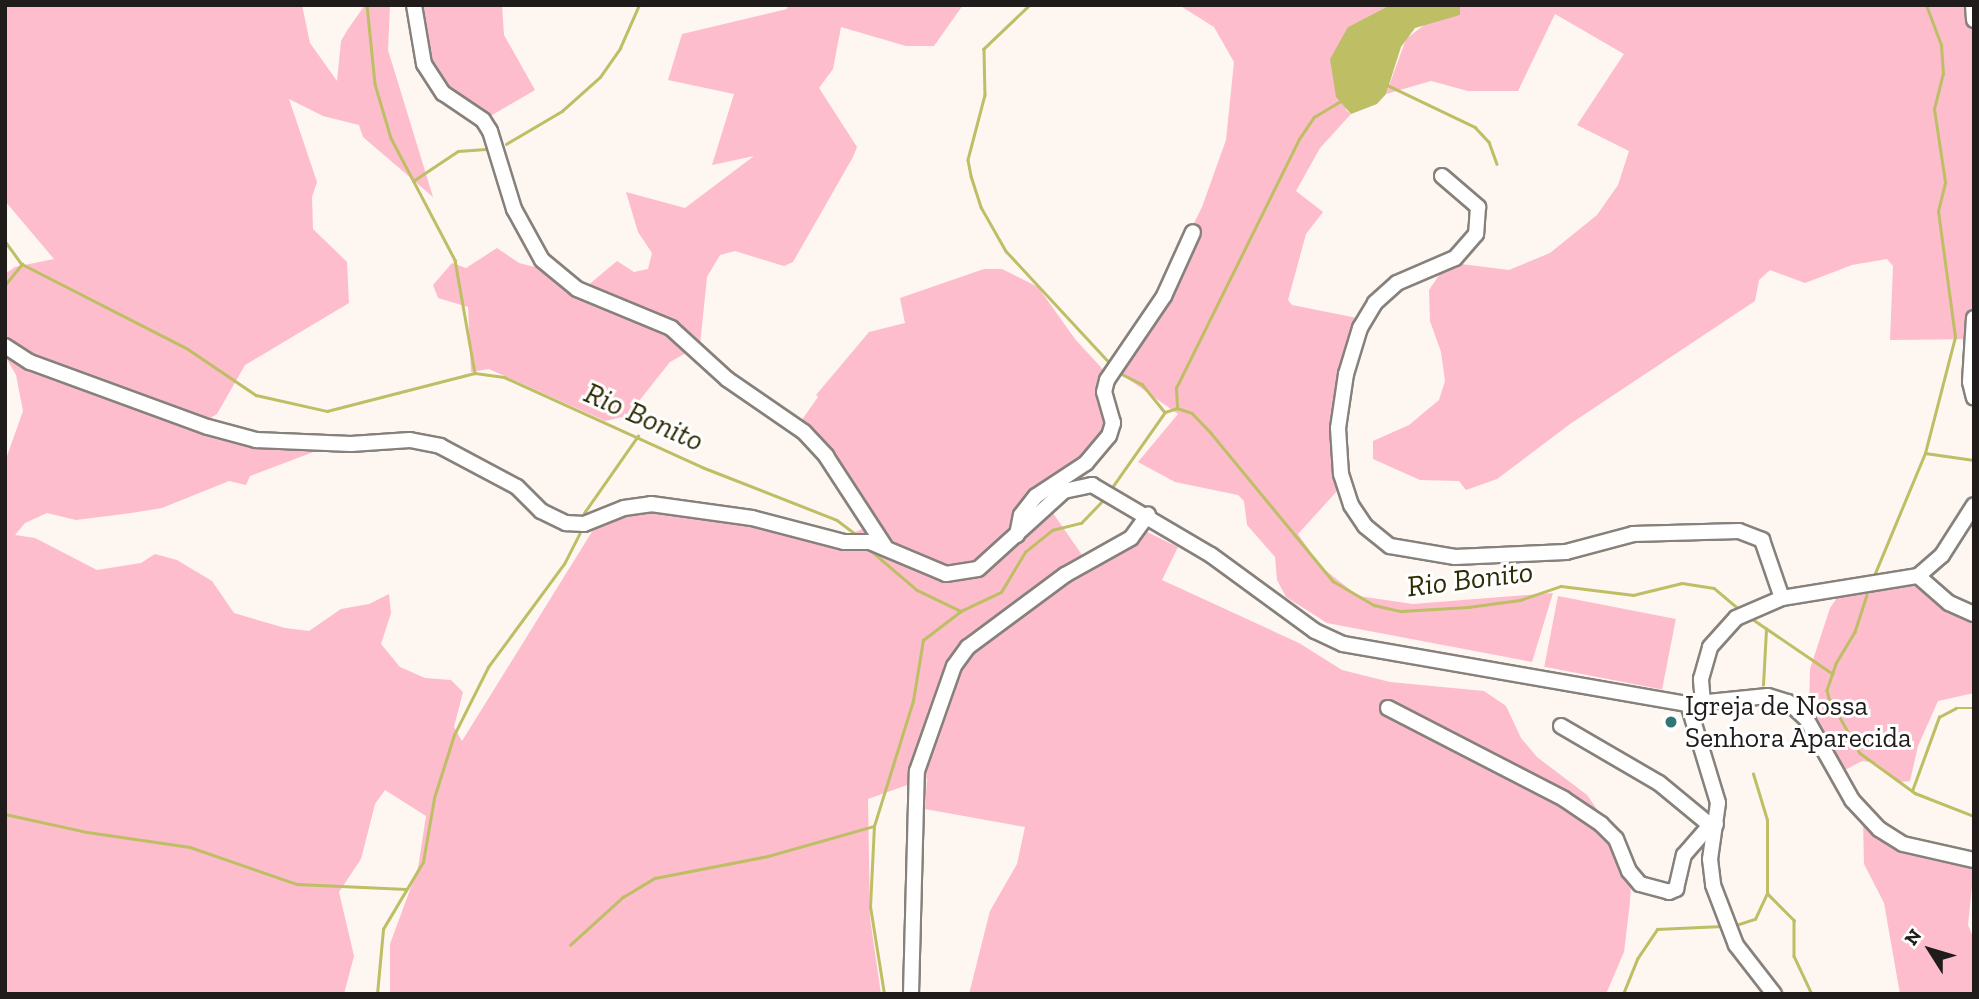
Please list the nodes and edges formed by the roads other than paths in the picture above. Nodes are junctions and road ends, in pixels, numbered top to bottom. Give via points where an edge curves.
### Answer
1 (414, 5) edge
2 (1973, 5) edge
3 (1974, 20) edge
4 (1442, 176) dead end
5 (1193, 232) dead end
6 (1974, 318) edge
7 (5, 346) edge
8 (1974, 398) edge
9 (1974, 505) edge
10 (1148, 515) junction
11 (1017, 534) junction
12 (886, 548) junction
13 (1918, 576) junction
14 (1782, 598) junction
15 (1974, 614) edge
16 (1696, 703) junction
17 (1388, 708) dead end
18 (1561, 726) dead end
19 (1714, 824) junction
20 (1974, 860) edge
21 (911, 994) edge
22 (1774, 994) edge

1 - 12 street via 424,64 443,93 483,120 490,131 514,209 542,260 577,289 671,328 727,379 804,432 826,456
2 - 3 street
4 - 14 street via 1478,207 1476,234 1455,258 1397,283 1375,303 1360,328 1346,374 1339,428 1341,474 1351,505 1365,526 1390,546 1455,557 1566,552 1633,534 1739,531 1762,540
5 - 11 street via 1164,296 1107,380 1104,392 1113,424 1109,436 1086,463 1036,496 1021,515
6 - 8 street via 1970,382
7 - 12 street via 30,362 256,440 351,444 410,440 440,446 506,481 541,511 566,523 584,524 631,506 651,504 752,519
9 - 13 street via 1942,555
10 - 11 street via 1116,495 1084,484 1064,491
10 - 16 street via 1315,631 1343,644
10 - 21 street via 1131,538 1065,575 968,647 954,666 917,771
11 - 12 street via 986,565 957,575 936,571
13 - 14 street
13 - 15 street via 1949,603
14 - 16 street via 1749,609 1718,636 1705,661
16 - 19 street via 1709,762
16 - 20 street via 1768,696 1788,702 1807,720 1853,800 1879,829 1903,844
17 - 19 street via 1592,817 1616,839 1629,871 1640,884 1668,892 1676,889 1688,849
18 - 19 street via 1659,783
19 - 22 street via 1710,874 1715,892 1736,944

